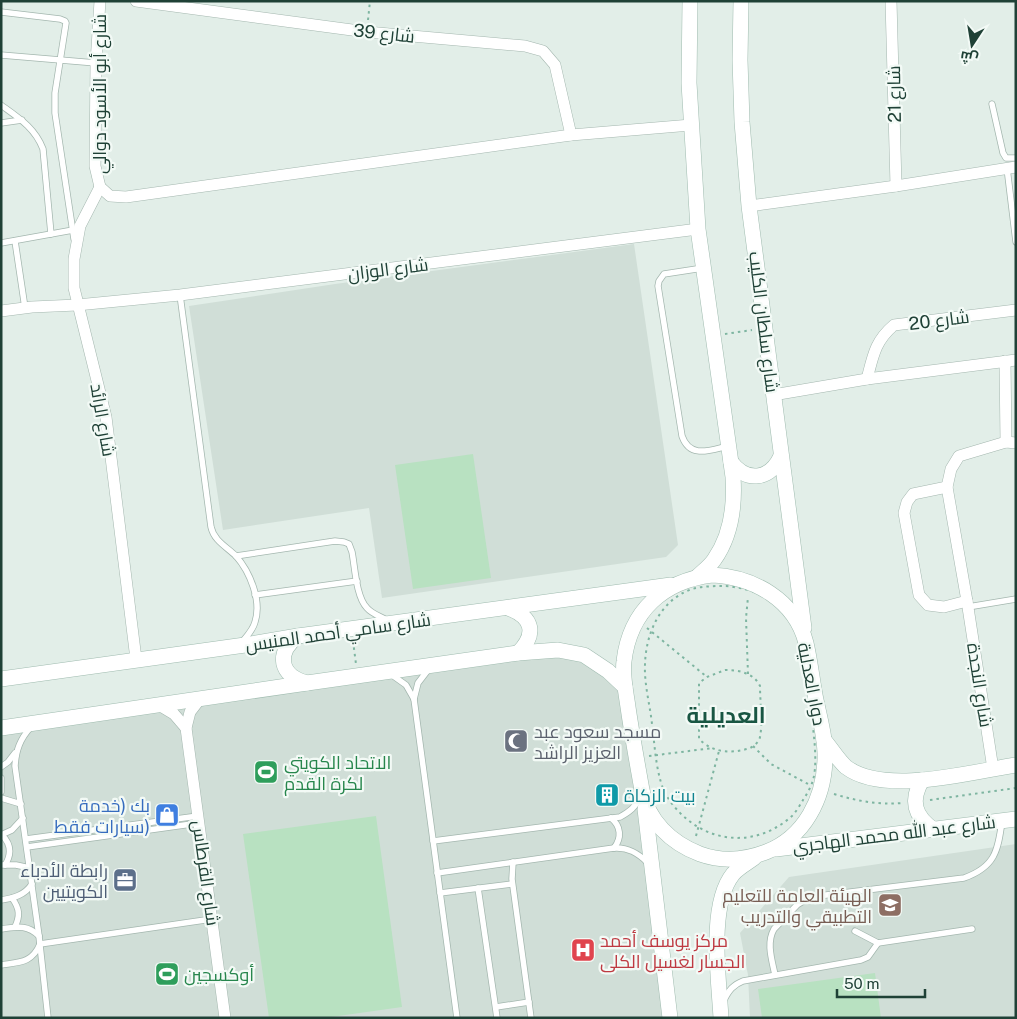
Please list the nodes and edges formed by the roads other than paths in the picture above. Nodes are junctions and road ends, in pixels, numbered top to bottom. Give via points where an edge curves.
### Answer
1 (100, 1) edge
2 (136, 1) edge
3 (690, 1) edge
4 (741, 1) edge
5 (891, 1) edge
6 (1, 12) edge
7 (1, 55) edge
8 (61, 60) junction
9 (96, 63) junction
10 (992, 104) dead end
11 (1, 105) edge
12 (22, 120) junction
13 (1, 123) edge
14 (691, 125) junction
15 (571, 135) junction
16 (1016, 158) edge
17 (1011, 168) edge
18 (896, 186) junction
19 (100, 188) junction
20 (749, 206) junction
21 (698, 229) junction
22 (73, 230) junction
23 (52, 234) junction
24 (15, 241) junction
25 (1, 242) edge
26 (1016, 242) edge
27 (76, 246) junction
28 (703, 268) junction
29 (180, 295) junction
30 (77, 305) junction
31 (25, 308) junction
32 (1016, 310) edge
33 (1, 311) edge
34 (1011, 360) edge
35 (867, 379) junction
36 (773, 395) junction
37 (1011, 443) edge
38 (728, 446) junction
39 (780, 456) junction
40 (731, 462) junction
41 (947, 487) junction
42 (236, 556) junction
43 (697, 577) junction
44 (357, 581) junction
45 (674, 585) junction
46 (255, 595) junction
47 (1016, 599) edge
48 (968, 604) junction
49 (508, 608) junction
50 (395, 623) junction
51 (298, 636) junction
52 (806, 642) junction
53 (239, 646) junction
54 (518, 653) junction
55 (136, 659) junction
56 (434, 665) junction
57 (385, 673) junction
58 (1, 679) edge
59 (307, 683) junction
60 (625, 687) junction
61 (200, 699) junction
62 (414, 699) junction
63 (159, 705) junction
64 (34, 723) junction
65 (1, 728) edge
66 (186, 728) junction
67 (824, 740) junction
68 (16, 752) junction
69 (1016, 765) edge
70 (1, 767) edge
71 (993, 769) junction
72 (1, 778) edge
73 (922, 780) junction
74 (1, 792) edge
75 (643, 796) junction
76 (1, 798) edge
77 (20, 804) junction
78 (23, 818) junction
79 (611, 818) junction
80 (198, 819) junction
81 (1009, 819) edge
82 (934, 830) junction
83 (2, 835) edge
84 (26, 839) junction
85 (433, 841) junction
86 (27, 847) junction
87 (614, 848) junction
88 (772, 850) junction
89 (756, 856) junction
90 (512, 862) junction
91 (3, 865) edge
92 (30, 868) junction
93 (652, 868) junction
94 (437, 873) junction
95 (32, 884) junction
96 (512, 884) junction
97 (478, 888) junction
98 (440, 893) junction
99 (12, 898) junction
100 (1, 900) edge
101 (212, 919) junction
102 (15, 927) junction
103 (1, 929) edge
104 (972, 929) dead end
105 (855, 931) dead end
106 (39, 936) junction
107 (878, 943) junction
108 (40, 944) junction
109 (1, 965) edge
110 (774, 975) junction
111 (529, 1002) junction
112 (496, 1007) junction
113 (721, 1017) edge
114 (48, 1018) edge
115 (225, 1018) edge
116 (457, 1018) edge
117 (497, 1018) edge
118 (531, 1018) edge
119 (670, 1018) edge

1 - 9 street, شارع أبو الأسود دوالي
2 - 15 street, شارع 39 via 367,32 543,50 555,65
3 - 14 main road
4 - 20 main road, شارع سلطان الكليب via 742,122
5 - 18 street, شارع 21
6 - 8 lane via 65,21
7 - 8 lane
8 - 9 lane
8 - 22 lane via 55,112
9 - 19 street, شارع أبو الأسود دوالي via 96,166
10 - 16 lane via 1002,154 1006,158
11 - 12 lane
12 - 13 lane
12 - 23 lane via 31,127 43,149
14 - 15 street
14 - 21 main road
15 - 19 street via 126,196 110,196
17 - 18 street
17 - 26 lane
18 - 20 street
19 - 27 street, شارع الرائد via 80,226
20 - 36 main road, شارع سلطان الكليب
21 - 28 main road
21 - 29 street, شارع الوزان
22 - 23 lane
22 - 27 lane
23 - 24 lane
24 - 25 lane
24 - 31 lane
27 - 30 street, شارع الرائد via 74,288
28 - 38 main road
28 - 38 lane via 664,274 658,286 684,444 696,451
29 - 30 street, شارع الوزان
29 - 42 lane via 211,527 215,537
30 - 31 street, شارع الوزان
30 - 55 street, شارع الرائد via 106,417
31 - 33 street, شارع الوزان
32 - 35 street, شارع 20 via 894,325 883,334
34 - 35 street
34 - 37 street
35 - 36 street
36 - 39 main road, شارع سلطان الكليب
37 - 41 street, شارع النجدة via 958,456
38 - 40 main road
39 - 40 main road via 772,469 758,476 742,473
39 - 52 main road, شارع سلطان الكليب
40 - 43 main road via 734,493 729,530 713,562
41 - 48 street, شارع النجدة
41 - 48 street via 913,494 904,513 919,595 928,605
42 - 44 lane via 344,542 349,544 352,552
42 - 46 lane via 245,568
43 - 45 main road, دوار العدلية
43 - 52 main road, دوار العدلية via 728,576 757,584 782,602
44 - 46 lane
44 - 50 lane via 360,597 367,608
45 - 49 main road, شارع سامي أحمد المنيس
45 - 60 main road, دوار العدلية via 654,598 635,623 623,663
46 - 53 lane via 255,622
47 - 48 lane
48 - 71 street, شارع النجدة
49 - 50 main road, شارع سامي أحمد المنيس
49 - 54 main road via 520,612 528,621 529,639
50 - 51 main road, شارع سامي أحمد المنيس
51 - 53 main road, شارع سامي أحمد المنيس
51 - 59 main road via 289,642 283,663 296,680
52 - 67 main road, دوار العدلية
53 - 55 main road, شارع سامي أحمد المنيس
54 - 56 main road
54 - 60 main road via 558,650 584,655
55 - 58 main road, شارع سامي أحمد المنيس
56 - 57 main road
56 - 62 lane via 422,676
57 - 59 main road
57 - 62 lane via 400,679
59 - 61 main road
60 - 75 main road, دوار العدلية
61 - 63 main road
61 - 66 street, شارع القرطاس via 190,712
62 - 85 lane
63 - 64 main road
63 - 66 street via 174,714
64 - 65 main road
64 - 68 lane via 22,736
66 - 80 street, شارع القرطاس
67 - 73 main road via 846,767 870,778
67 - 88 main road, دوار العدلية via 825,757 816,788 816,805 798,831
68 - 70 lane
68 - 77 lane
69 - 71 main road
71 - 73 main road
72 - 74 lane
73 - 82 main road via 916,790 917,814
75 - 79 lane via 635,807 620,817
75 - 89 main road, دوار العدلية via 652,818 663,831 690,850 723,859
75 - 93 main road
76 - 77 lane
77 - 78 lane
78 - 83 lane
78 - 84 lane
79 - 85 lane
79 - 87 lane via 618,825 620,835
80 - 84 lane
80 - 86 lane
80 - 101 street, شارع القرطاس
81 - 82 main road, شارع عبد الله محمد الهاجري
81 - 110 lane via 994,857 985,867 964,878 803,900 771,934
82 - 88 main road, شارع عبد الله محمد الهاجري
83 - 91 lane via 10,850
84 - 86 lane
85 - 94 lane
86 - 92 lane
87 - 90 lane
87 - 93 lane via 632,850
88 - 89 main road, دوار العدلية
89 - 113 main road via 733,874 722,898 717,947
90 - 94 lane
90 - 96 lane
91 - 92 lane
92 - 95 lane
93 - 119 main road
94 - 98 lane
95 - 99 lane via 25,892
95 - 106 lane
96 - 97 lane
96 - 111 lane
97 - 98 lane
97 - 112 lane
98 - 116 lane
99 - 100 lane
99 - 102 lane via 19,911
101 - 108 lane
101 - 115 street, شارع القرطاس
102 - 103 lane
102 - 106 lane via 28,927
104 - 107 lane
105 - 107 lane
106 - 108 lane
107 - 110 lane via 862,960
108 - 109 lane via 30,959
108 - 114 lane
110 - 113 lane via 735,984 724,1000
111 - 112 lane
111 - 118 lane
112 - 117 lane

